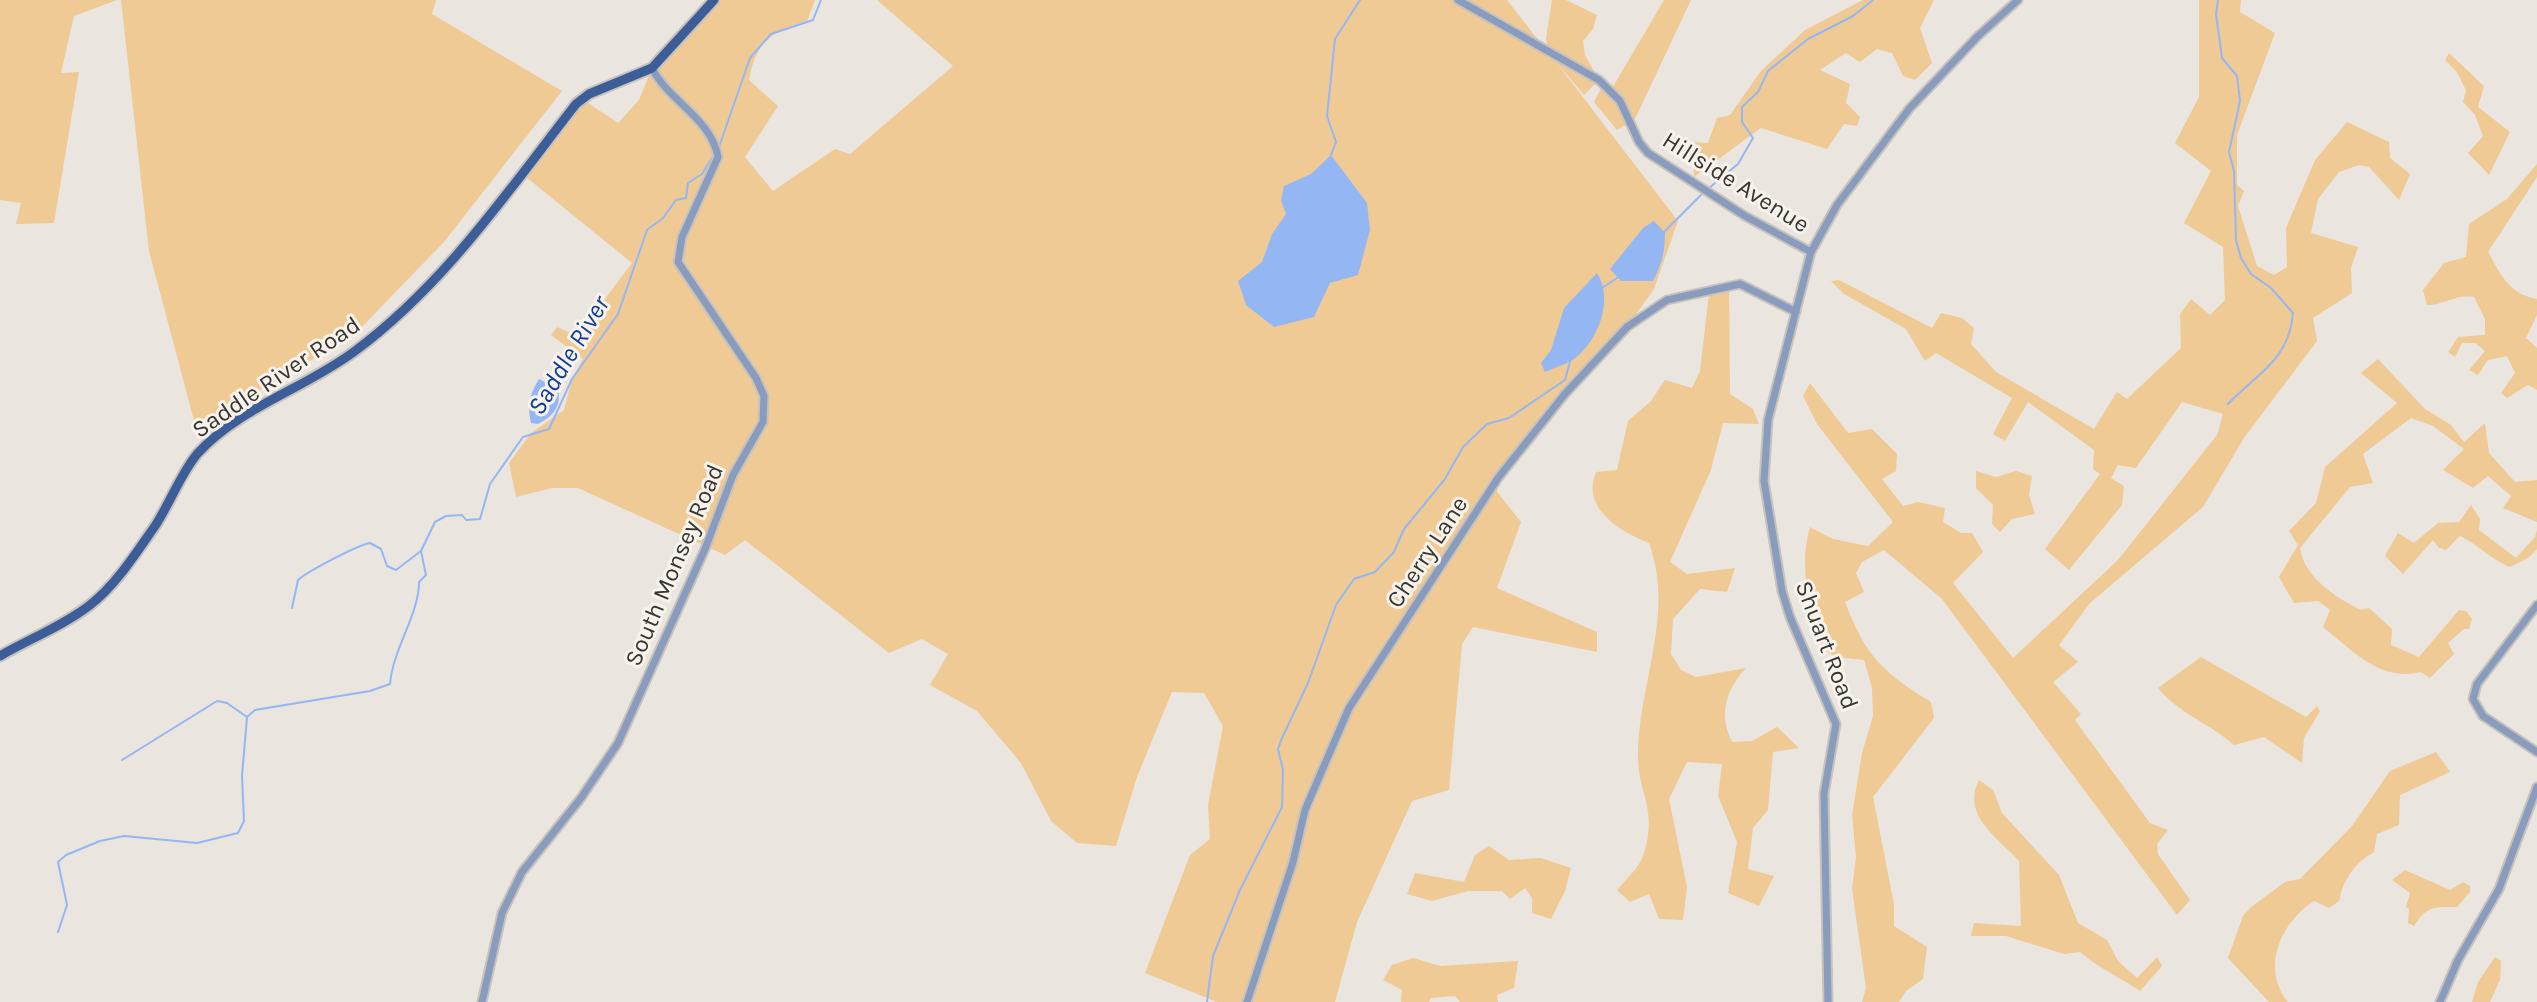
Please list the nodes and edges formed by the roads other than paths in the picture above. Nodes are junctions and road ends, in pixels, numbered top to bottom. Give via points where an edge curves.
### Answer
1 (714, 0) edge
2 (1458, 0) edge
3 (2018, 0) edge
4 (652, 68) junction
5 (1811, 252) junction
6 (1796, 312) junction
7 (2537, 605) edge
8 (0, 656) edge
9 (2537, 752) edge
10 (2537, 787) edge
11 (482, 1002) edge
12 (1247, 1002) edge
13 (1828, 1002) edge
14 (2440, 1002) edge

1 - 4 main road, Saddle River Road
2 - 5 street, Hillside Avenue via 1599,80 1620,101 1648,153
3 - 5 street, Shuart Road via 1897,124 1842,198
4 - 8 main road, Saddle River Road via 583,98 430,285 347,357 218,435 196,455 159,520 103,593 77,614
4 - 11 street, South Monsey Road via 710,136 718,157 682,237 678,262 756,378 766,410 618,743 522,872 502,913
5 - 6 street, Shuart Road
6 - 12 street, Cherry Lane via 1747,286 1729,285 1667,300 1627,327 1564,395 1498,478 1349,708 1305,810
6 - 13 street, Shuart Road via 1768,420 1764,481 1790,617 1836,724 1824,794
7 - 9 street via 2477,684 2473,699 2483,716
10 - 14 street via 2498,891

